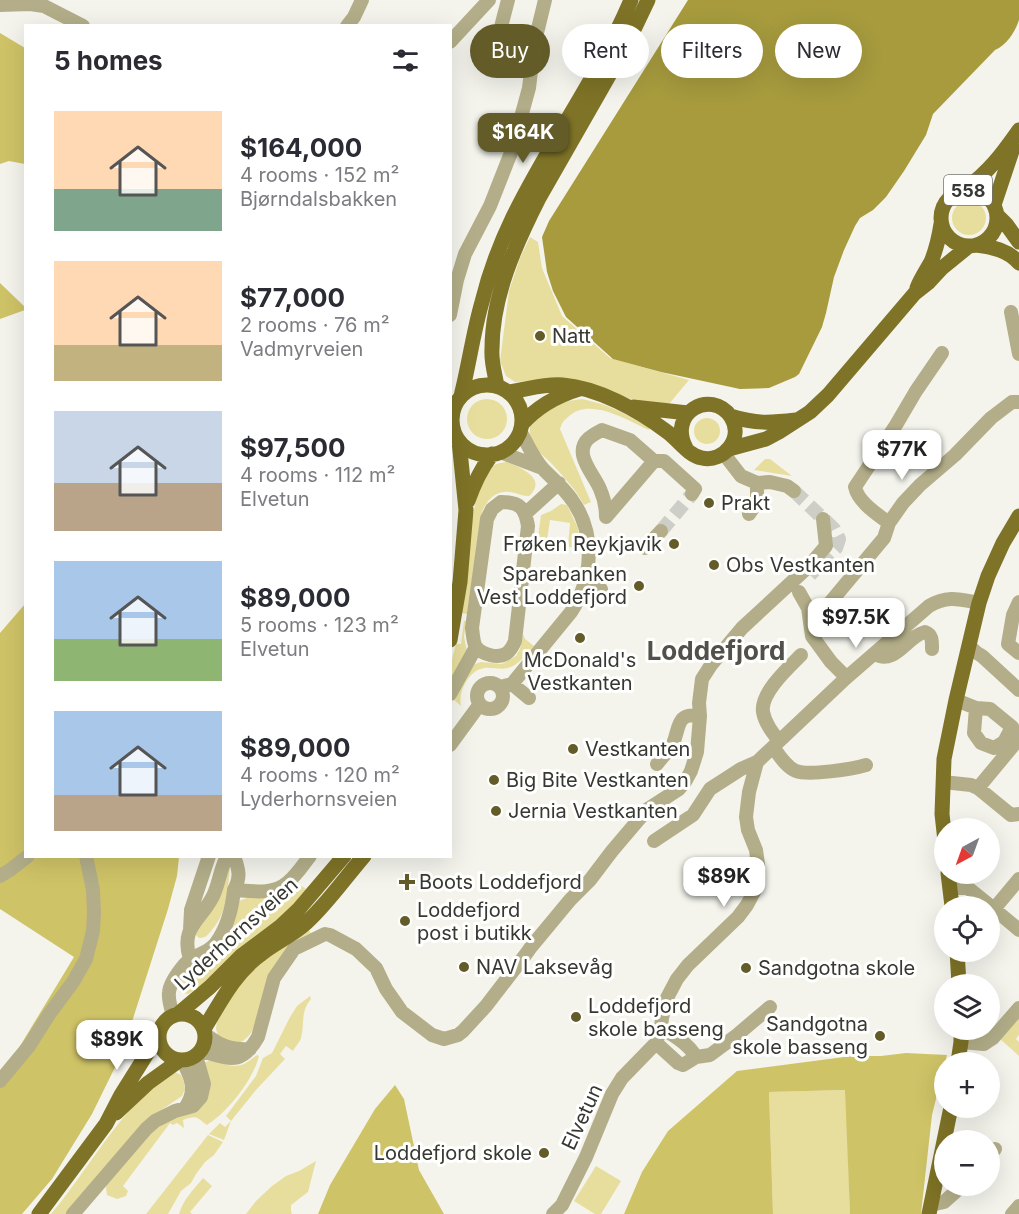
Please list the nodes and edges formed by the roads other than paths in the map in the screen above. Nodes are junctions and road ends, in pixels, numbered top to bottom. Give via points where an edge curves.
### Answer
1 (362, 0) edge
2 (489, 0) edge
3 (508, 0) edge
4 (545, 0) edge
5 (631, 0) edge
6 (648, 0) edge
7 (0, 5) edge
8 (78, 24) edge
9 (349, 24) edge
10 (502, 24) edge
11 (452, 40) edge
12 (1019, 130) edge
13 (964, 190) junction
14 (995, 210) junction
15 (941, 224) junction
16 (1019, 242) edge
17 (973, 245) junction
18 (1019, 263) edge
19 (915, 293) junction
20 (452, 305) edge
21 (1011, 312) dead end
22 (942, 353) dead end
23 (1019, 354) edge
24 (503, 389) junction
25 (582, 389) junction
26 (461, 396) junction
27 (1019, 402) edge
28 (627, 406) junction
29 (452, 411) edge
30 (688, 413) junction
31 (730, 417) junction
32 (799, 419) junction
33 (521, 427) junction
34 (455, 436) edge
35 (686, 448) junction
36 (727, 451) junction
37 (496, 453) junction
38 (654, 461) junction
39 (542, 468) junction
40 (559, 483) junction
41 (757, 483) junction
42 (794, 491) tunnel mouth
43 (692, 494) dead end
44 (466, 510) junction
45 (526, 513) junction
46 (749, 514) dead end
47 (1019, 516) edge
48 (606, 517) junction
49 (823, 519) dead end
50 (889, 523) junction
51 (586, 528) junction
52 (661, 531) tunnel mouth
53 (645, 548) dead end
54 (810, 575) tunnel mouth
55 (797, 595) junction
56 (1019, 602) edge
57 (979, 603) junction
58 (823, 611) dead end
59 (452, 628) edge
60 (969, 646) junction
61 (477, 647) junction
62 (932, 649) dead end
63 (1019, 653) edge
64 (874, 654) junction
65 (801, 655) dead end
66 (846, 678) junction
67 (506, 685) junction
68 (1019, 690) edge
69 (452, 691) edge
70 (529, 698) dead end
71 (956, 700) junction
72 (976, 708) dead end
73 (699, 709) junction
74 (1019, 735) edge
75 (452, 742) edge
76 (776, 744) junction
77 (757, 762) junction
78 (657, 764) dead end
79 (866, 765) dead end
80 (943, 782) junction
81 (978, 788) junction
82 (1019, 814) edge
83 (942, 818) edge
84 (654, 841) dead end
85 (25, 858) edge
86 (86, 858) edge
87 (208, 858) edge
88 (226, 858) edge
89 (235, 858) edge
90 (308, 858) edge
91 (342, 858) edge
92 (362, 858) edge
93 (0, 876) edge
94 (1019, 879) edge
95 (957, 884) edge
96 (234, 890) junction
97 (978, 896) edge
98 (1000, 902) edge
99 (1000, 914) edge
100 (190, 930) junction
101 (1019, 930) edge
102 (190, 959) junction
103 (770, 1007) dead end
104 (1019, 1008) edge
105 (175, 1015) junction
106 (661, 1028) junction
107 (1000, 1030) edge
108 (205, 1032) junction
109 (158, 1036) junction
110 (974, 1040) edge
111 (990, 1040) edge
112 (656, 1043) junction
113 (250, 1049) junction
114 (190, 1057) junction
115 (696, 1057) junction
116 (0, 1081) edge
117 (949, 1118) edge
118 (106, 1124) junction
119 (951, 1196) edge
120 (1019, 1206) edge
121 (930, 1209) edge
122 (39, 1214) edge
123 (73, 1214) edge
124 (554, 1214) edge
125 (1012, 1214) edge

1 - 9 street
2 - 11 street
3 - 10 street
4 - 20 street via 529,88 512,150 490,206 465,254
5 - 26 main road via 504,237 489,274
6 - 24 main road via 622,54 539,198 514,252 497,304 491,352
7 - 8 street via 44,6
12 - 13 main road, 558 via 996,162
12 - 14 main road, 558
13 - 14 main road, 558 via 982,193
13 - 15 main road, 558 via 948,198
14 - 16 main road
14 - 17 main road, 558 via 994,230 983,242
15 - 17 main road, 558 via 952,240
15 - 19 main road, 558 via 939,240
17 - 18 main road via 997,249
17 - 19 main road, 558
19 - 32 main road, 558 via 828,395
21 - 23 street
22 - 50 street via 855,487 859,496
24 - 25 main road, 558 via 562,384
24 - 26 main road, 558 via 482,385
24 - 33 main road via 520,407
25 - 28 main road, 558
25 - 33 main road via 540,406
26 - 29 main road
27 - 50 street via 1012,402 991,418 920,485
28 - 30 main road, 558
28 - 35 main road, 558
29 - 34 main road
30 - 31 main road, 558 via 707,405 720,408
30 - 35 main road via 681,426
31 - 32 main road, 558 via 768,423
31 - 36 main road via 735,431
32 - 36 main road, 558 via 766,439
33 - 37 main road via 512,444
33 - 39 street
34 - 37 main road via 474,452
34 - 44 main road
35 - 36 main road, 558 via 704,459
36 - 41 street via 741,476
37 - 39 street
37 - 44 main road via 474,483
38 - 43 street via 664,461 695,489
38 - 48 street
38 - 48 street via 630,440 602,430 588,439 582,451 603,496
39 - 40 street
40 - 45 street
40 - 51 street via 573,500
41 - 42 street via 770,482
41 - 46 street via 757,502
44 - 59 main road
45 - 61 street via 528,526 515,641 505,655 496,657
45 - 61 street via 518,504 501,502 487,519 472,628
47 - 57 main road via 1003,543
48 - 51 street
49 - 73 street via 826,546 742,628 711,665 702,679
50 - 58 street via 884,538
51 - 67 street via 590,558 580,599
52 - 53 street
54 - 55 street
55 - 66 street via 808,608 812,636
55 - 73 street via 752,627 716,665
56 - 63 street via 1008,644
57 - 60 main road
57 - 64 street via 940,600
60 - 68 street
60 - 71 main road
61 - 69 street
62 - 64 street via 933,640 925,632 888,657
64 - 66 street
65 - 76 street via 771,688 763,707
66 - 76 street
67 - 70 street
67 - 75 street via 498,706 489,709 480,704
71 - 72 street
71 - 80 main road
73 - 78 street via 683,717 672,746
73 - 113 street via 697,752 685,782 648,809 458,1035 444,1039 432,1035 402,1012 376,968 356,949 325,934 294,949 274,978 258,1037
74 - 81 street
76 - 77 street
76 - 79 street via 786,765 795,771
77 - 84 street via 710,789 693,815
77 - 106 street, Elvetun via 746,817 758,864 755,890 738,917 676,980 667,998
80 - 81 street
80 - 83 main road
81 - 82 street via 1011,815
85 - 93 street
86 - 116 street via 94,913 86,959 29,1046
87 - 100 street via 191,910
88 - 100 street, Lyderhornsveien via 214,895
89 - 96 street, Lyderhornsveien via 239,881
90 - 96 street, Lyderhornsveien via 280,888
91 - 105 main road, Lyderhornsveien via 281,926
92 - 108 main road, Lyderhornsveien via 304,925 258,956 242,972
94 - 98 street
95 - 97 street
96 - 102 street, Lyderhornsveien via 232,909 215,944
99 - 101 street
100 - 102 street, Lyderhornsveien via 186,948
102 - 105 street, Lyderhornsveien via 169,991
103 - 115 street via 710,1055
104 - 107 street
105 - 108 main road via 191,1015
105 - 109 main road via 163,1023
106 - 112 street, Elvetun
106 - 115 street
108 - 113 street via 229,1048
108 - 114 main road via 205,1040
109 - 114 main road via 161,1048 169,1056
109 - 118 main road
110 - 111 street via 984,1044
112 - 115 street via 683,1065
112 - 124 street, Elvetun via 612,1094 586,1157
113 - 114 street via 237,1058
114 - 118 main road via 148,1083
114 - 123 street via 190,1101 184,1109 146,1129
117 - 121 main road
118 - 122 main road
119 - 121 street
120 - 125 street

